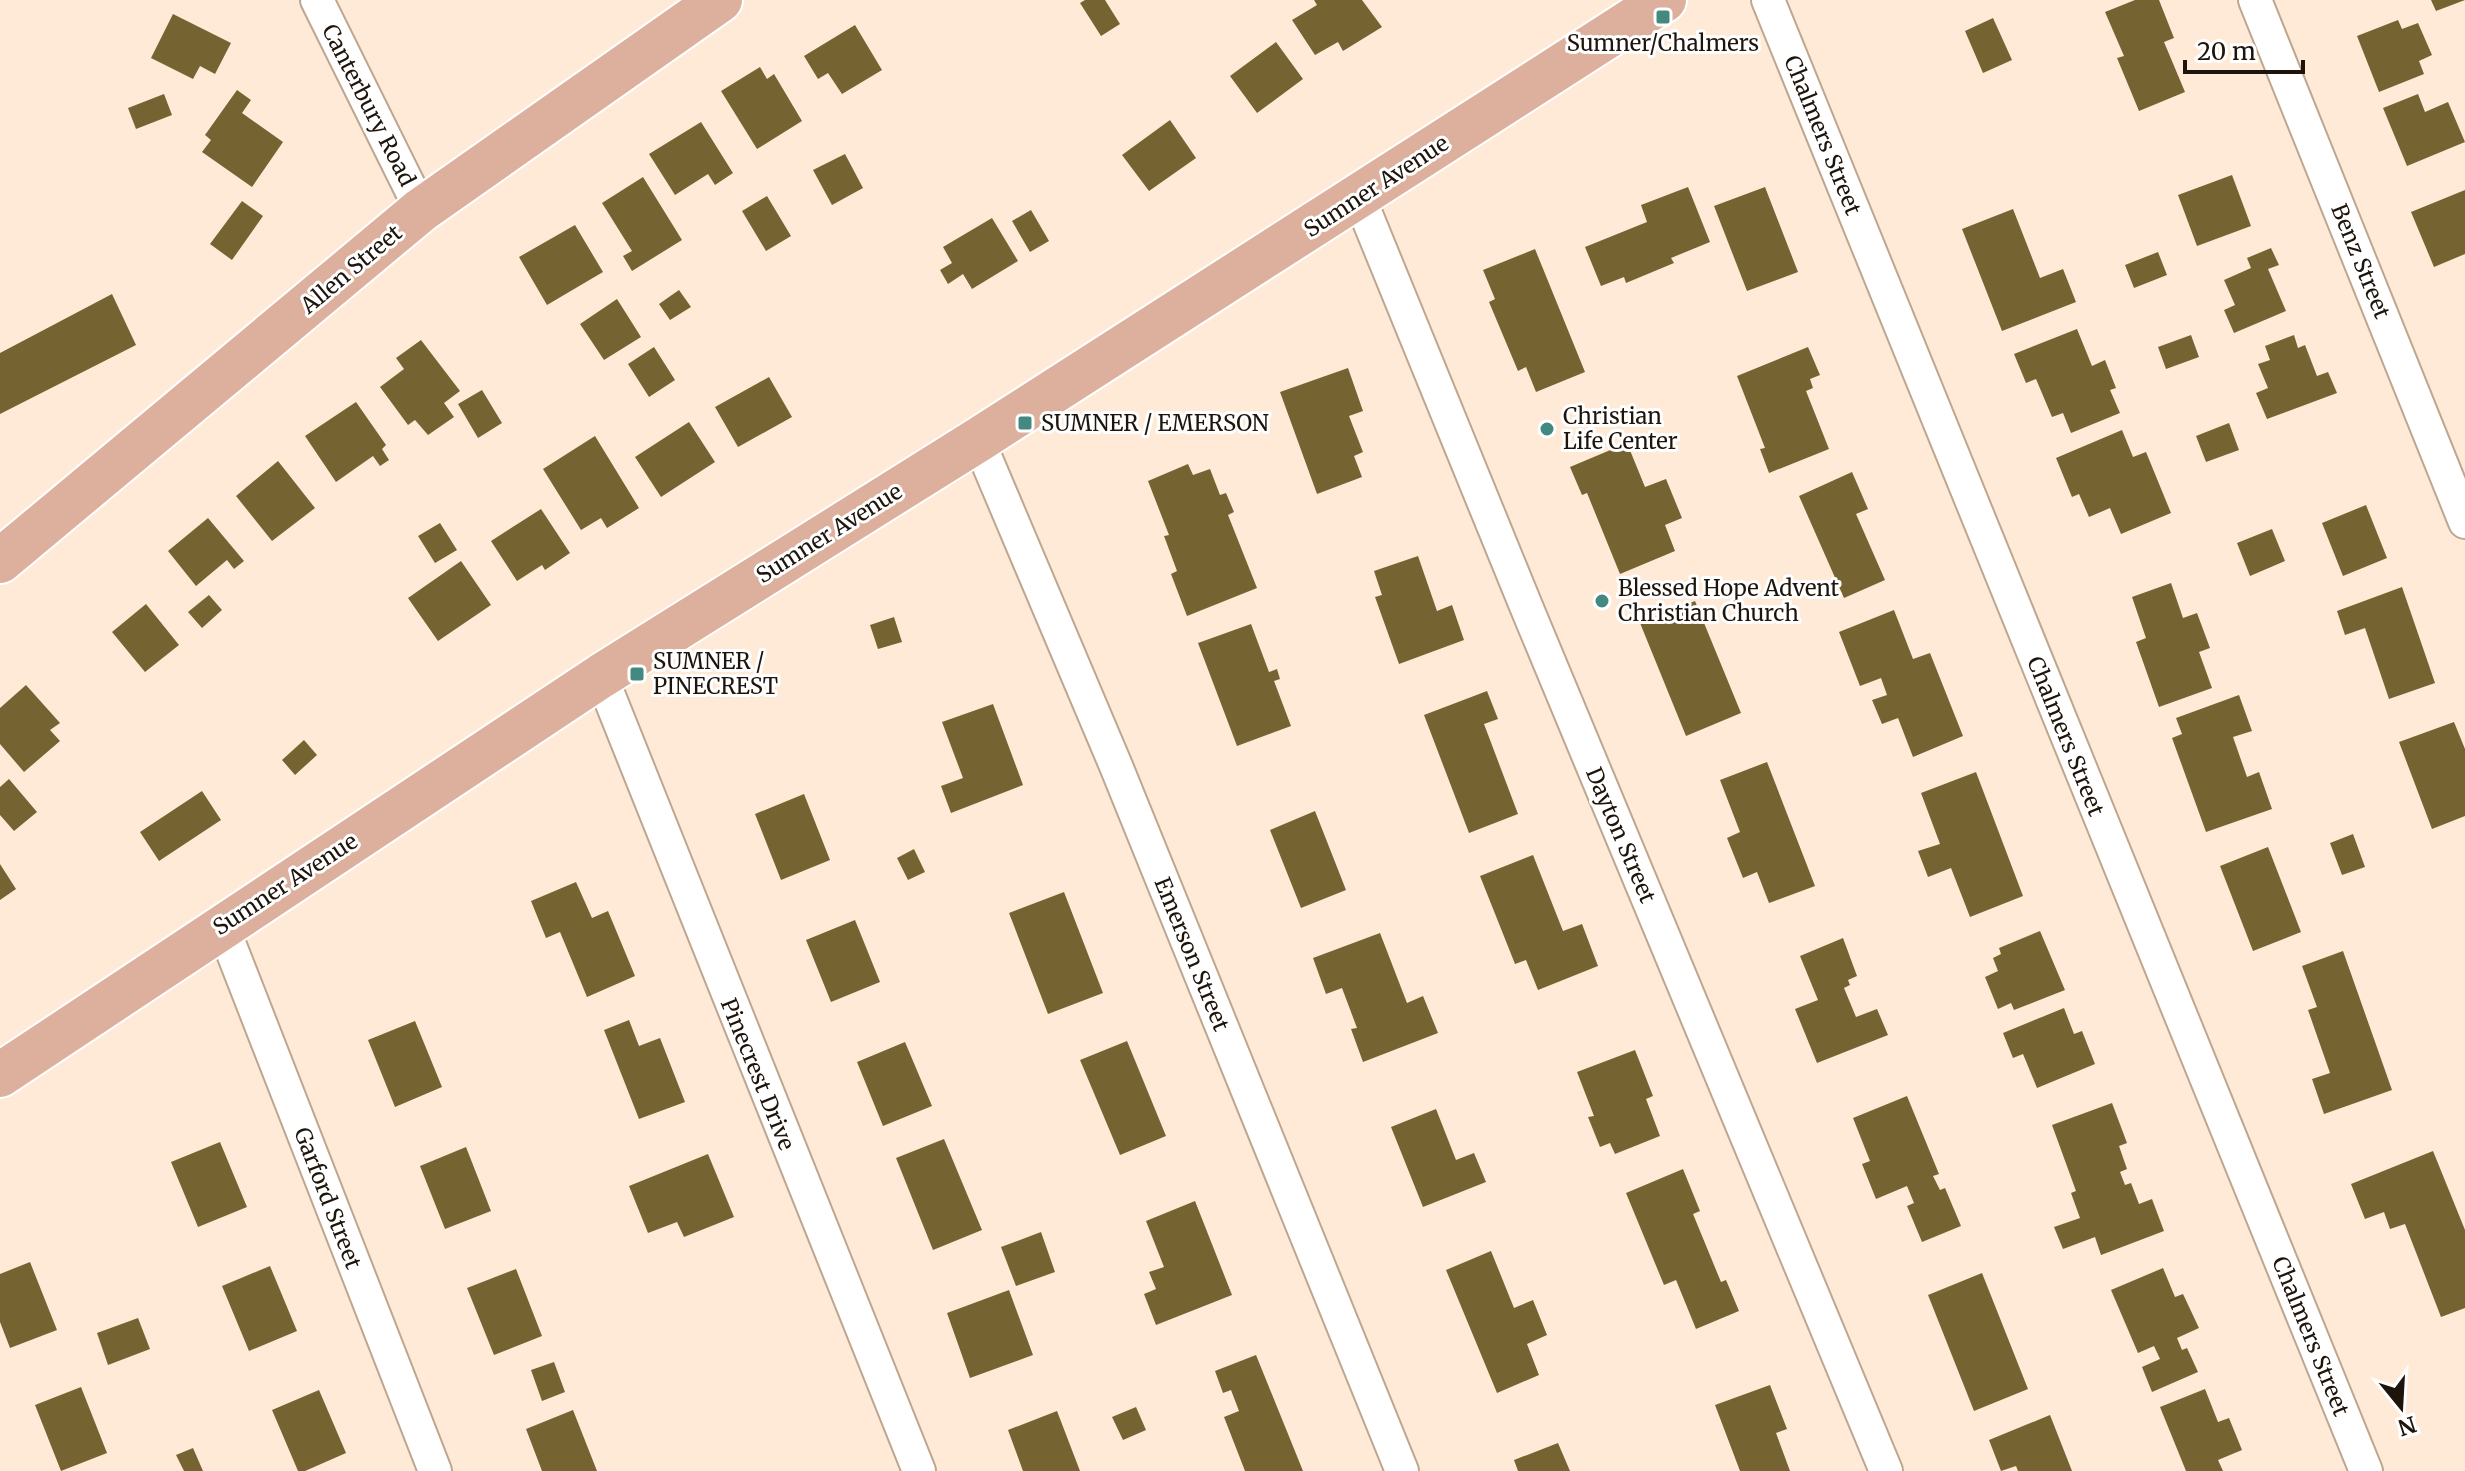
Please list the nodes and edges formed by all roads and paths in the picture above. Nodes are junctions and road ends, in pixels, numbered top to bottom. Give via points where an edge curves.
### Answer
1 (317, 0) edge
2 (720, 0) edge
3 (1664, 0) edge
4 (1768, 0) edge
5 (2255, 0) edge
6 (1359, 197) junction
7 (421, 210) junction
8 (978, 440) junction
9 (2465, 522) edge
10 (0, 561) edge
11 (601, 676) junction
12 (222, 925) junction
13 (0, 1075) edge
14 (435, 1471) edge
15 (919, 1471) edge
16 (1402, 1471) edge
17 (1886, 1471) edge
18 (2366, 1471) edge

1 - 7 street, Canterbury Road
2 - 7 main road, Allen Street
3 - 6 main road, Sumner Avenue
4 - 18 street, Chalmers Street
5 - 9 street, Benz Street
6 - 8 main road, Sumner Avenue
6 - 17 street, Dayton Street
7 - 10 main road, Allen Street
8 - 11 main road, Sumner Avenue
8 - 16 street, Emerson Street
11 - 12 main road, Sumner Avenue
11 - 15 street, Pinecrest Drive
12 - 13 main road, Sumner Avenue
12 - 14 street, Garford Street

